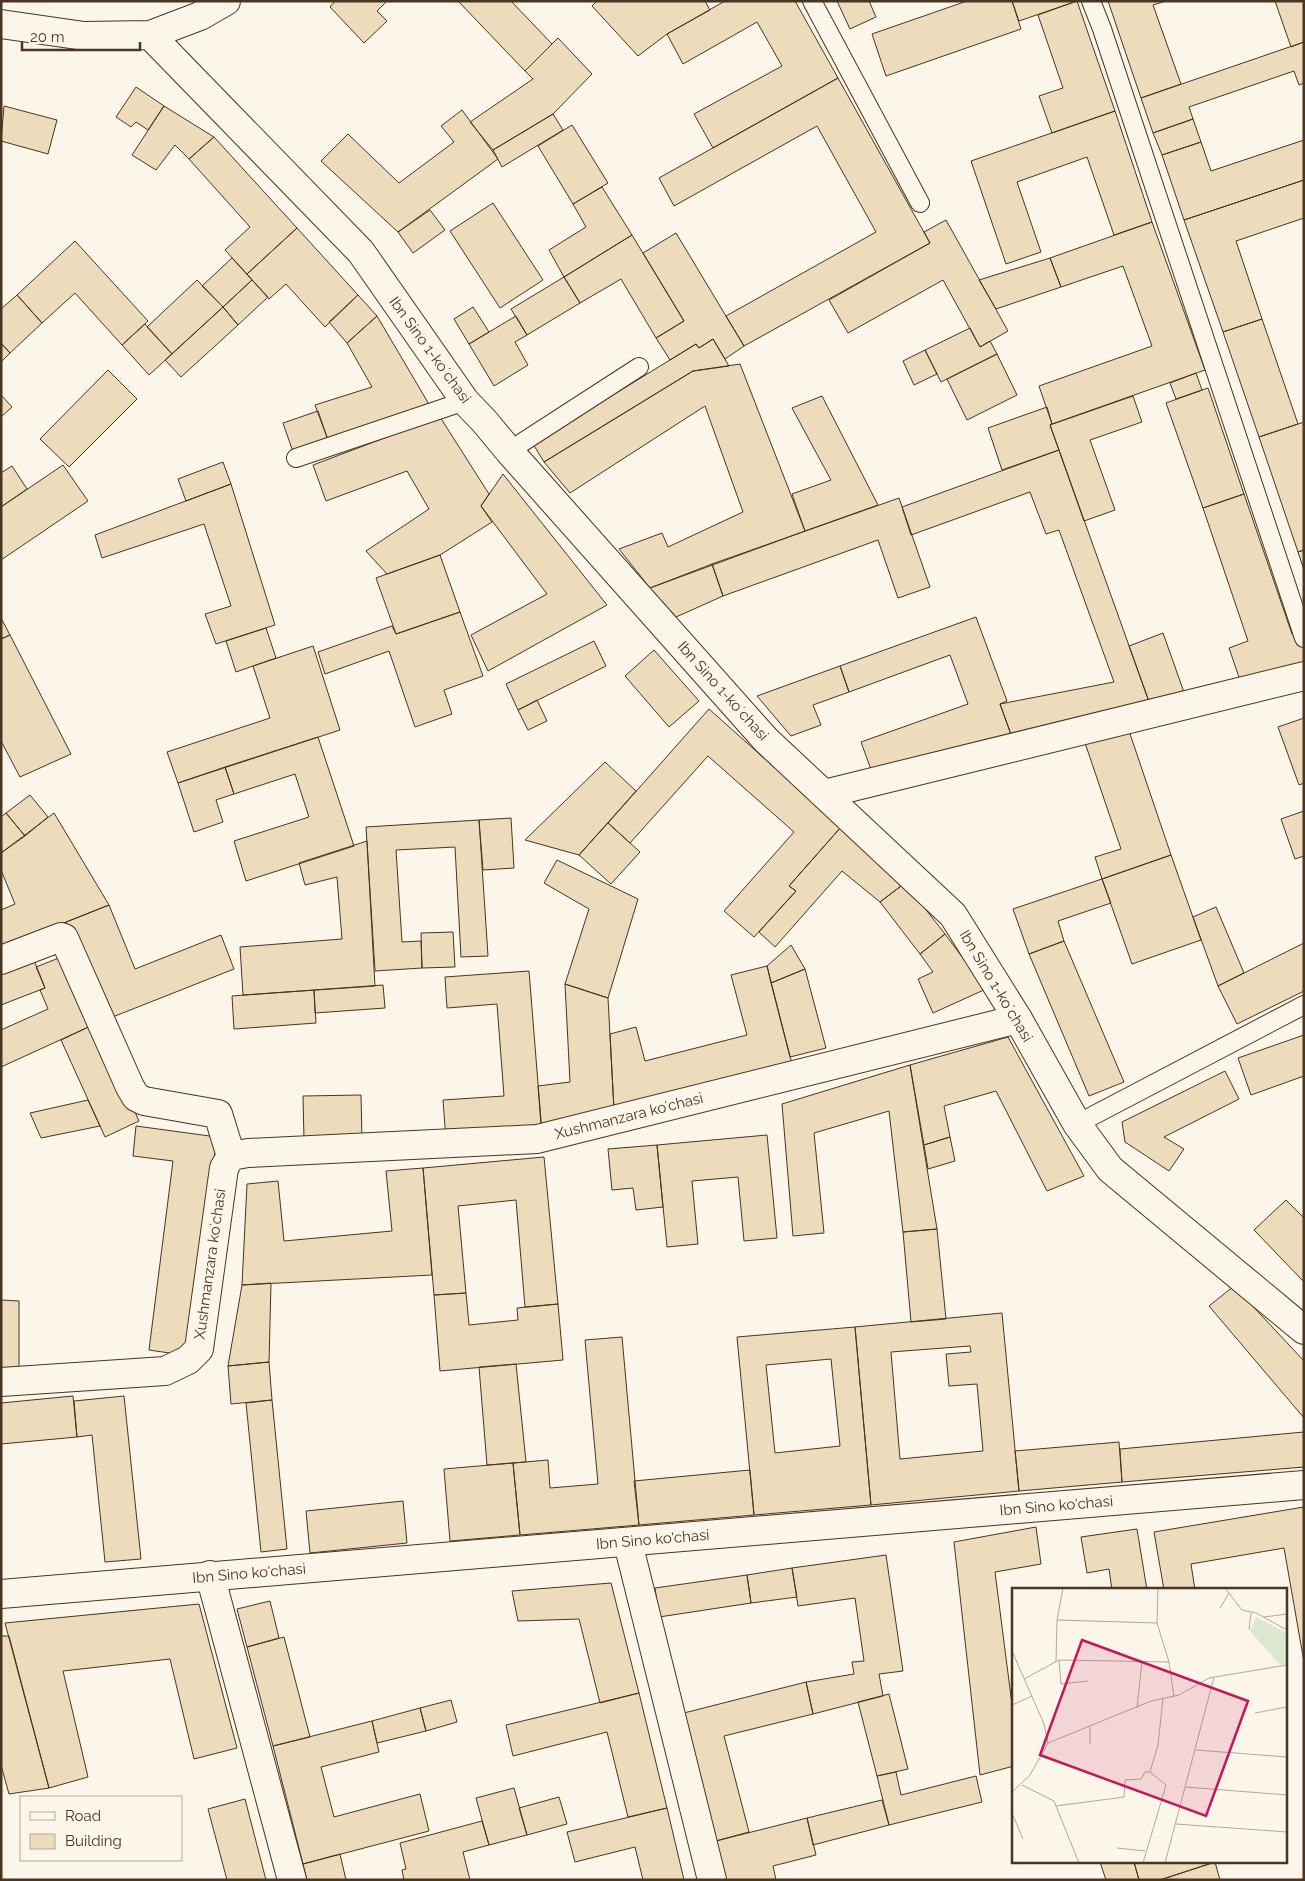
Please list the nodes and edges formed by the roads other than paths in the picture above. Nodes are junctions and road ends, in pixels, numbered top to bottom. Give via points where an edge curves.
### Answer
1 (226, 1) edge
2 (812, 1) edge
3 (1091, 1) edge
4 (1, 24) edge
5 (150, 35) junction
6 (920, 203) dead end
7 (639, 366) dead end
8 (465, 401) junction
9 (509, 451) junction
10 (296, 458) dead end
11 (1304, 638) edge
12 (1304, 676) edge
13 (824, 794) junction
14 (1, 960) edge
15 (1304, 1005) edge
16 (1018, 1019) junction
17 (1076, 1124) junction
18 (231, 1156) junction
19 (1304, 1330) edge
20 (1, 1382) edge
21 (1304, 1485) edge
22 (628, 1543) junction
23 (210, 1575) junction
24 (1, 1594) edge
25 (292, 1880) edge
26 (712, 1880) edge

1 - 5 street via 200,16
2 - 6 lane
3 - 11 lane
4 - 5 street via 84,36
5 - 8 street, Ibn Sino 1-koʼchasi via 360,252
7 - 9 lane
8 - 9 street, Ibn Sino 1-koʼchasi
8 - 10 lane
9 - 13 street, Ibn Sino 1-koʼchasi via 766,740
12 - 13 street
13 - 16 street, Ibn Sino 1-koʼchasi via 953,915
14 - 18 street via 64,938 136,1097 218,1114
15 - 17 lane
16 - 17 street, Ibn Sino 1-koʼchasi
16 - 18 street, Xushmanzara koʻchasi via 537,1138
17 - 19 street, Ibn Sino 1-koʼchasi via 1110,1169
18 - 20 street, Xushmanzara koʻchasi via 224,1168 199,1349 188,1360 165,1370
21 - 22 street, Ibn Sino ko'chasi
22 - 23 street, Ibn Sino ko'chasi
22 - 26 street
23 - 24 street, Ibn Sino ko'chasi
23 - 25 street

